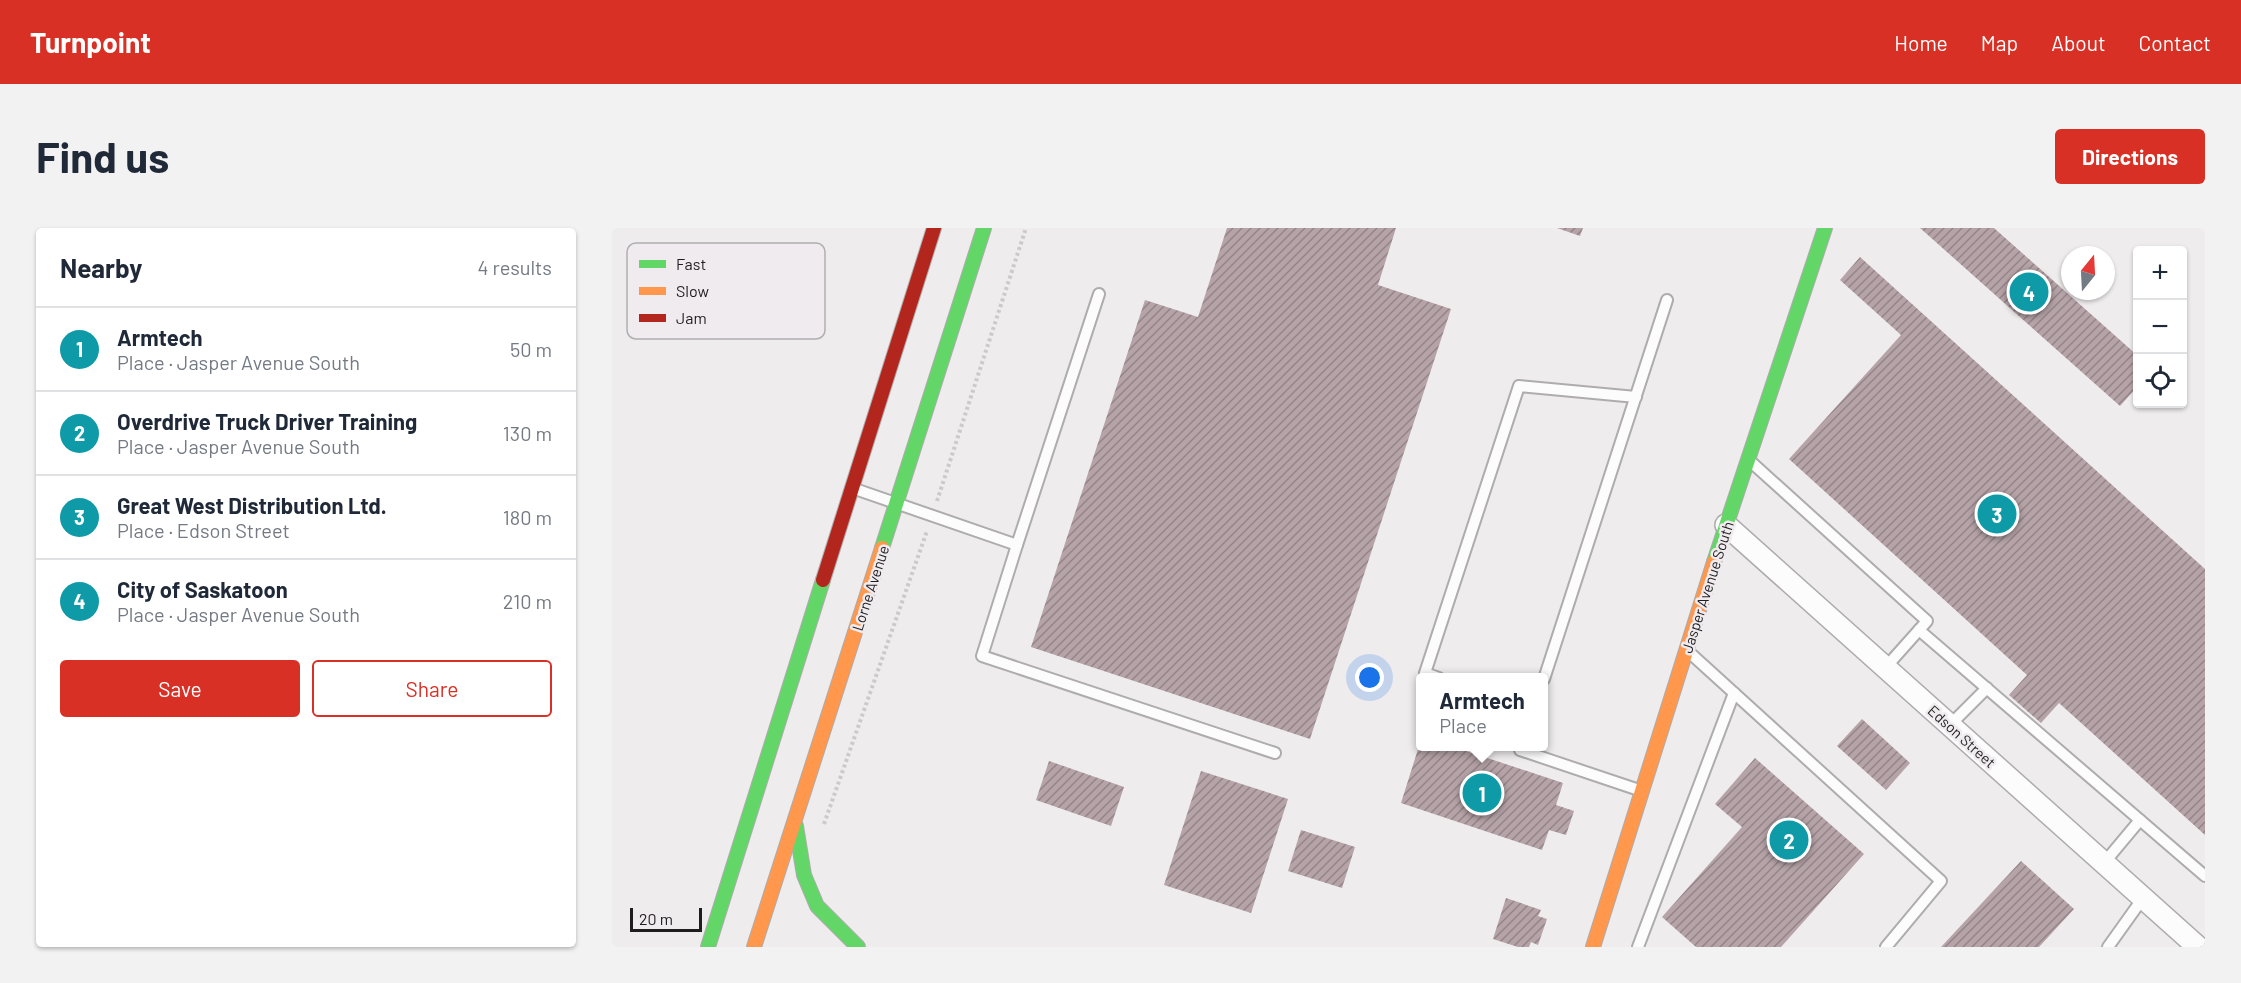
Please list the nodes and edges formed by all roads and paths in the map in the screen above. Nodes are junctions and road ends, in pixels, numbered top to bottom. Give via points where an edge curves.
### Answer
1 (934, 228) edge
2 (984, 228) edge
3 (1026, 228) edge
4 (1825, 228) edge
5 (1099, 294) dead end
6 (1667, 300) dead end
7 (1636, 397) junction
8 (1748, 459) junction
9 (852, 488) junction
10 (897, 503) junction
11 (932, 516) junction
12 (1726, 525) junction
13 (1017, 545) junction
14 (1919, 630) junction
15 (1687, 650) junction
16 (1886, 668) junction
17 (1425, 673) edge
18 (1546, 673) edge
19 (1987, 688) junction
20 (1734, 693) junction
21 (1950, 725) junction
22 (1523, 751) edge
23 (1275, 753) dead end
24 (1642, 792) junction
25 (2140, 820) junction
26 (795, 822) junction
27 (821, 833) dead end
28 (2104, 863) junction
29 (2205, 876) edge
30 (2143, 898) junction
31 (708, 947) edge
32 (754, 947) edge
33 (858, 947) edge
34 (1593, 947) edge
35 (1638, 947) edge
36 (1886, 947) edge
37 (2108, 947) edge
38 (2198, 947) edge

1 - 9 main road
2 - 10 main road, Lorne Avenue
3 - 11 path
4 - 8 main road, Jasper Avenue South
5 - 13 lane
6 - 7 lane
7 - 17 lane via 1519,387
7 - 18 lane
8 - 12 main road, Jasper Avenue South
8 - 14 lane via 1927,621
9 - 10 lane
9 - 31 main road
10 - 11 lane
10 - 26 main road, Lorne Avenue
11 - 13 lane
11 - 27 path
12 - 15 main road, Jasper Avenue South
12 - 16 street, Edson Street
13 - 23 lane via 982,656
14 - 16 lane
14 - 19 lane
15 - 20 lane
15 - 24 main road, Jasper Avenue South
16 - 21 street, Edson Street
19 - 21 lane
19 - 25 lane
20 - 35 lane
20 - 36 lane via 1941,881
21 - 28 street, Edson Street
22 - 24 lane
24 - 34 main road, Jasper Avenue South
25 - 28 lane
25 - 29 lane
26 - 32 main road, Lorne Avenue
26 - 33 main road via 804,875 817,906
28 - 30 street, Edson Street
30 - 37 lane
30 - 38 street, Edson Street

